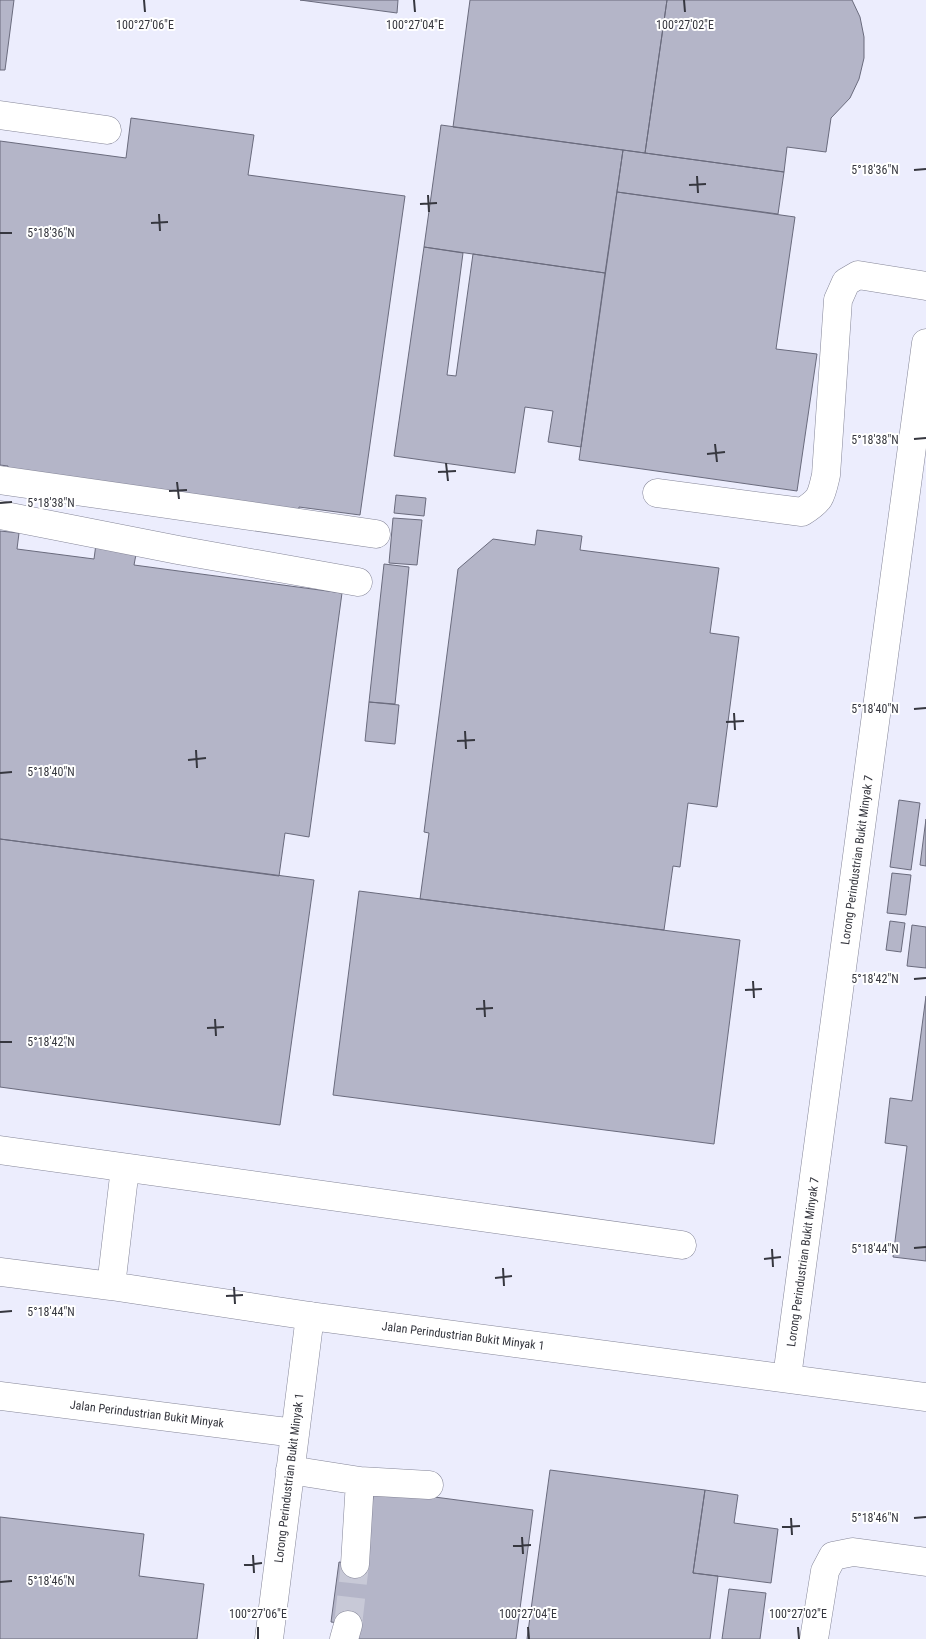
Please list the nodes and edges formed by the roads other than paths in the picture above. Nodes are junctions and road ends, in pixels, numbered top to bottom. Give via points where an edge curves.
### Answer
1 (0, 115) edge
2 (107, 130) dead end
3 (926, 286) edge
4 (926, 343) edge
5 (0, 480) edge
6 (657, 493) dead end
7 (0, 514) edge
8 (376, 534) dead end
9 (358, 582) dead end
10 (0, 1150) edge
11 (125, 1168) junction
12 (682, 1245) dead end
13 (0, 1272) edge
14 (111, 1286) junction
15 (310, 1316) junction
16 (787, 1377) junction
17 (0, 1396) edge
18 (926, 1397) edge
19 (295, 1433) junction
20 (290, 1470) junction
21 (360, 1481) junction
22 (429, 1485) dead end
23 (926, 1562) edge
24 (355, 1564) tunnel mouth
25 (269, 1639) edge
26 (814, 1639) edge

1 - 2 street
3 - 6 street via 858,275 846,282 838,300 826,475 817,502 802,512
4 - 16 street, Lorong Perindustrian Bukit Minyak 7
5 - 8 street
7 - 9 street
10 - 11 street
11 - 12 street
11 - 14 street
13 - 14 street, Jalan Perindustrian Bukit Minyak 1
14 - 15 street, Jalan Perindustrian Bukit Minyak 1
15 - 16 street, Jalan Perindustrian Bukit Minyak 1
15 - 19 street, Lorong Perindustrian Bukit Minyak 1
16 - 18 street, Jalan Perindustrian Bukit Minyak 1
17 - 19 street, Jalan Perindustrian Bukit Minyak
19 - 20 street, Lorong Perindustrian Bukit Minyak 1
20 - 21 street
20 - 25 street, Lorong Perindustrian Bukit Minyak 1
21 - 22 street
21 - 24 street
23 - 26 street via 852,1552 833,1556 825,1571

